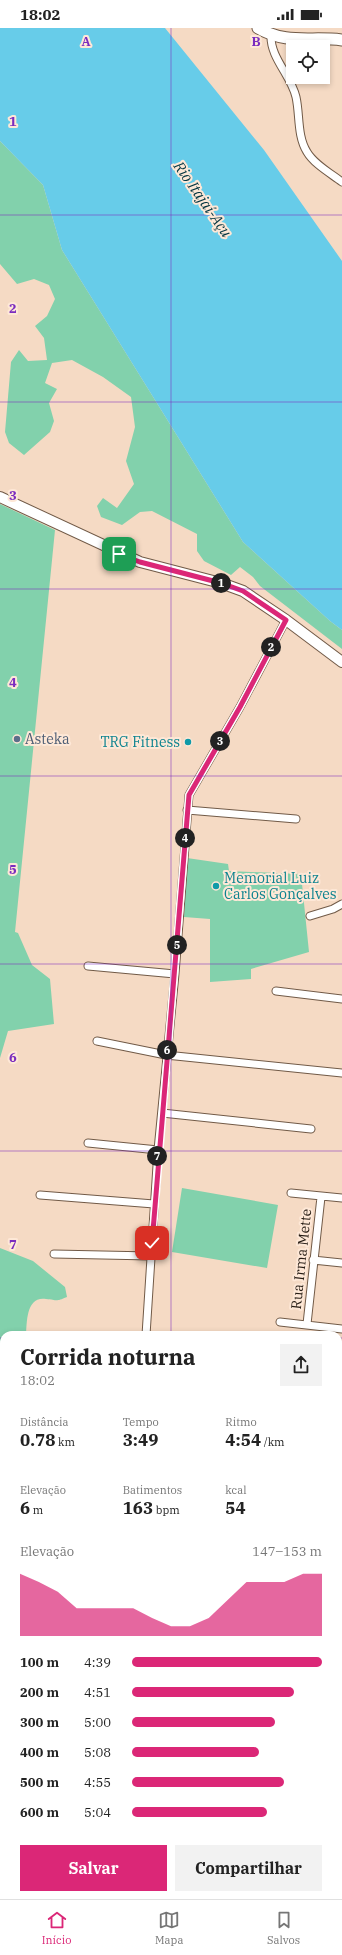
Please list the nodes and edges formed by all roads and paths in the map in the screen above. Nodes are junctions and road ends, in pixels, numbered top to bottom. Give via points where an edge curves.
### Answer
1 (258, 28) edge
2 (271, 35) junction
3 (342, 40) edge
4 (342, 182) edge
5 (0, 497) edge
6 (286, 620) junction
7 (342, 662) edge
8 (187, 810) junction
9 (296, 819) dead end
10 (342, 904) edge
11 (310, 916) dead end
12 (88, 966) dead end
13 (175, 974) junction
14 (276, 991) dead end
15 (342, 999) edge
16 (97, 1041) dead end
17 (166, 1055) junction
18 (342, 1073) edge
19 (162, 1114) junction
20 (311, 1129) dead end
21 (88, 1143) dead end
22 (158, 1150) junction
23 (291, 1193) dead end
24 (40, 1195) dead end
25 (321, 1197) junction
26 (342, 1198) edge
27 (154, 1204) junction
28 (54, 1254) dead end
29 (151, 1256) junction
30 (313, 1260) junction
31 (342, 1263) edge
32 (280, 1322) dead end
33 (307, 1324) junction
34 (342, 1329) edge
35 (146, 1331) edge

1 - 2 main road
2 - 3 main road via 285,39
2 - 4 street via 270,46 296,97 305,148 315,161
5 - 6 street via 119,554 243,591
6 - 7 street
6 - 8 street via 189,795
8 - 9 street
8 - 13 street
10 - 11 street
12 - 13 street
13 - 17 street
14 - 15 street
16 - 17 street
17 - 18 street
17 - 19 street
19 - 20 street
19 - 22 street
21 - 22 street
22 - 27 street
23 - 25 street
24 - 27 street
25 - 26 street
25 - 30 street, Rua Irma Mette
27 - 29 street
28 - 29 street
29 - 35 street
30 - 31 street
30 - 33 street, Rua Irma Mette
32 - 33 street
33 - 34 street

